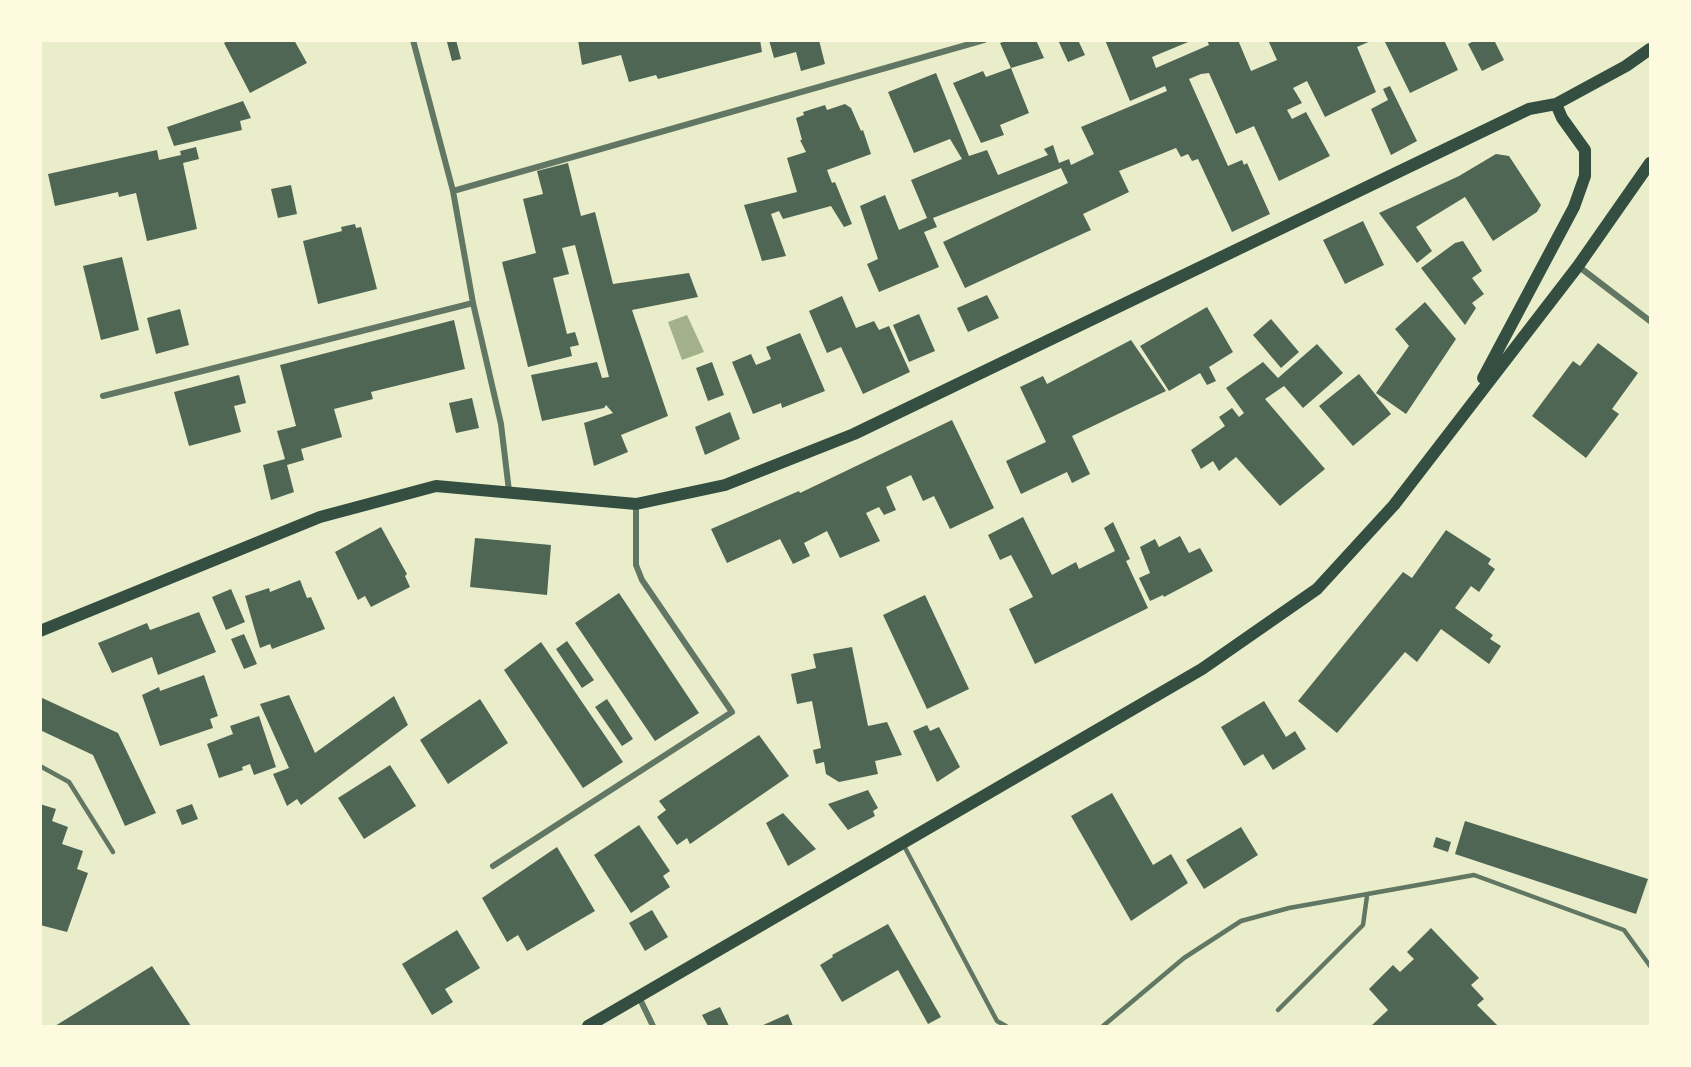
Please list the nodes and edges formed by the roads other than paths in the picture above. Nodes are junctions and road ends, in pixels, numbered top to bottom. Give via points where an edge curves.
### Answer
1 (412, 40) edge
2 (984, 40) edge
3 (1650, 50) edge
4 (1556, 104) junction
5 (1650, 163) edge
6 (453, 191) junction
7 (1578, 266) junction
8 (473, 303) junction
9 (1650, 321) edge
10 (103, 396) dead end
11 (1468, 406) junction
12 (509, 491) junction
13 (636, 504) junction
14 (40, 631) edge
15 (40, 766) edge
16 (902, 842) junction
17 (113, 852) dead end
18 (493, 866) dead end
19 (1367, 896) junction
20 (1650, 966) edge
21 (639, 996) junction
22 (1278, 1010) dead end
23 (588, 1026) edge
24 (653, 1026) edge
25 (1006, 1026) edge
26 (1103, 1026) edge

1 - 6 street
2 - 6 street
3 - 4 main road
4 - 11 main road via 1585,150 1586,176 1574,207
4 - 13 main road via 1529,109 854,434 725,485
5 - 7 main road
6 - 8 street
7 - 9 street
7 - 11 main road
8 - 10 street
8 - 12 street via 501,424
11 - 16 main road via 1394,505 1317,589 1202,669
12 - 13 main road
12 - 14 main road via 436,486 320,517
13 - 18 street via 636,565 642,580 732,712
15 - 17 lane via 69,782
16 - 21 main road
16 - 25 lane via 997,1021
19 - 20 lane via 1474,875 1624,930
19 - 22 lane via 1363,925
19 - 26 lane via 1289,908 1241,921 1184,958
21 - 23 main road
21 - 24 street

